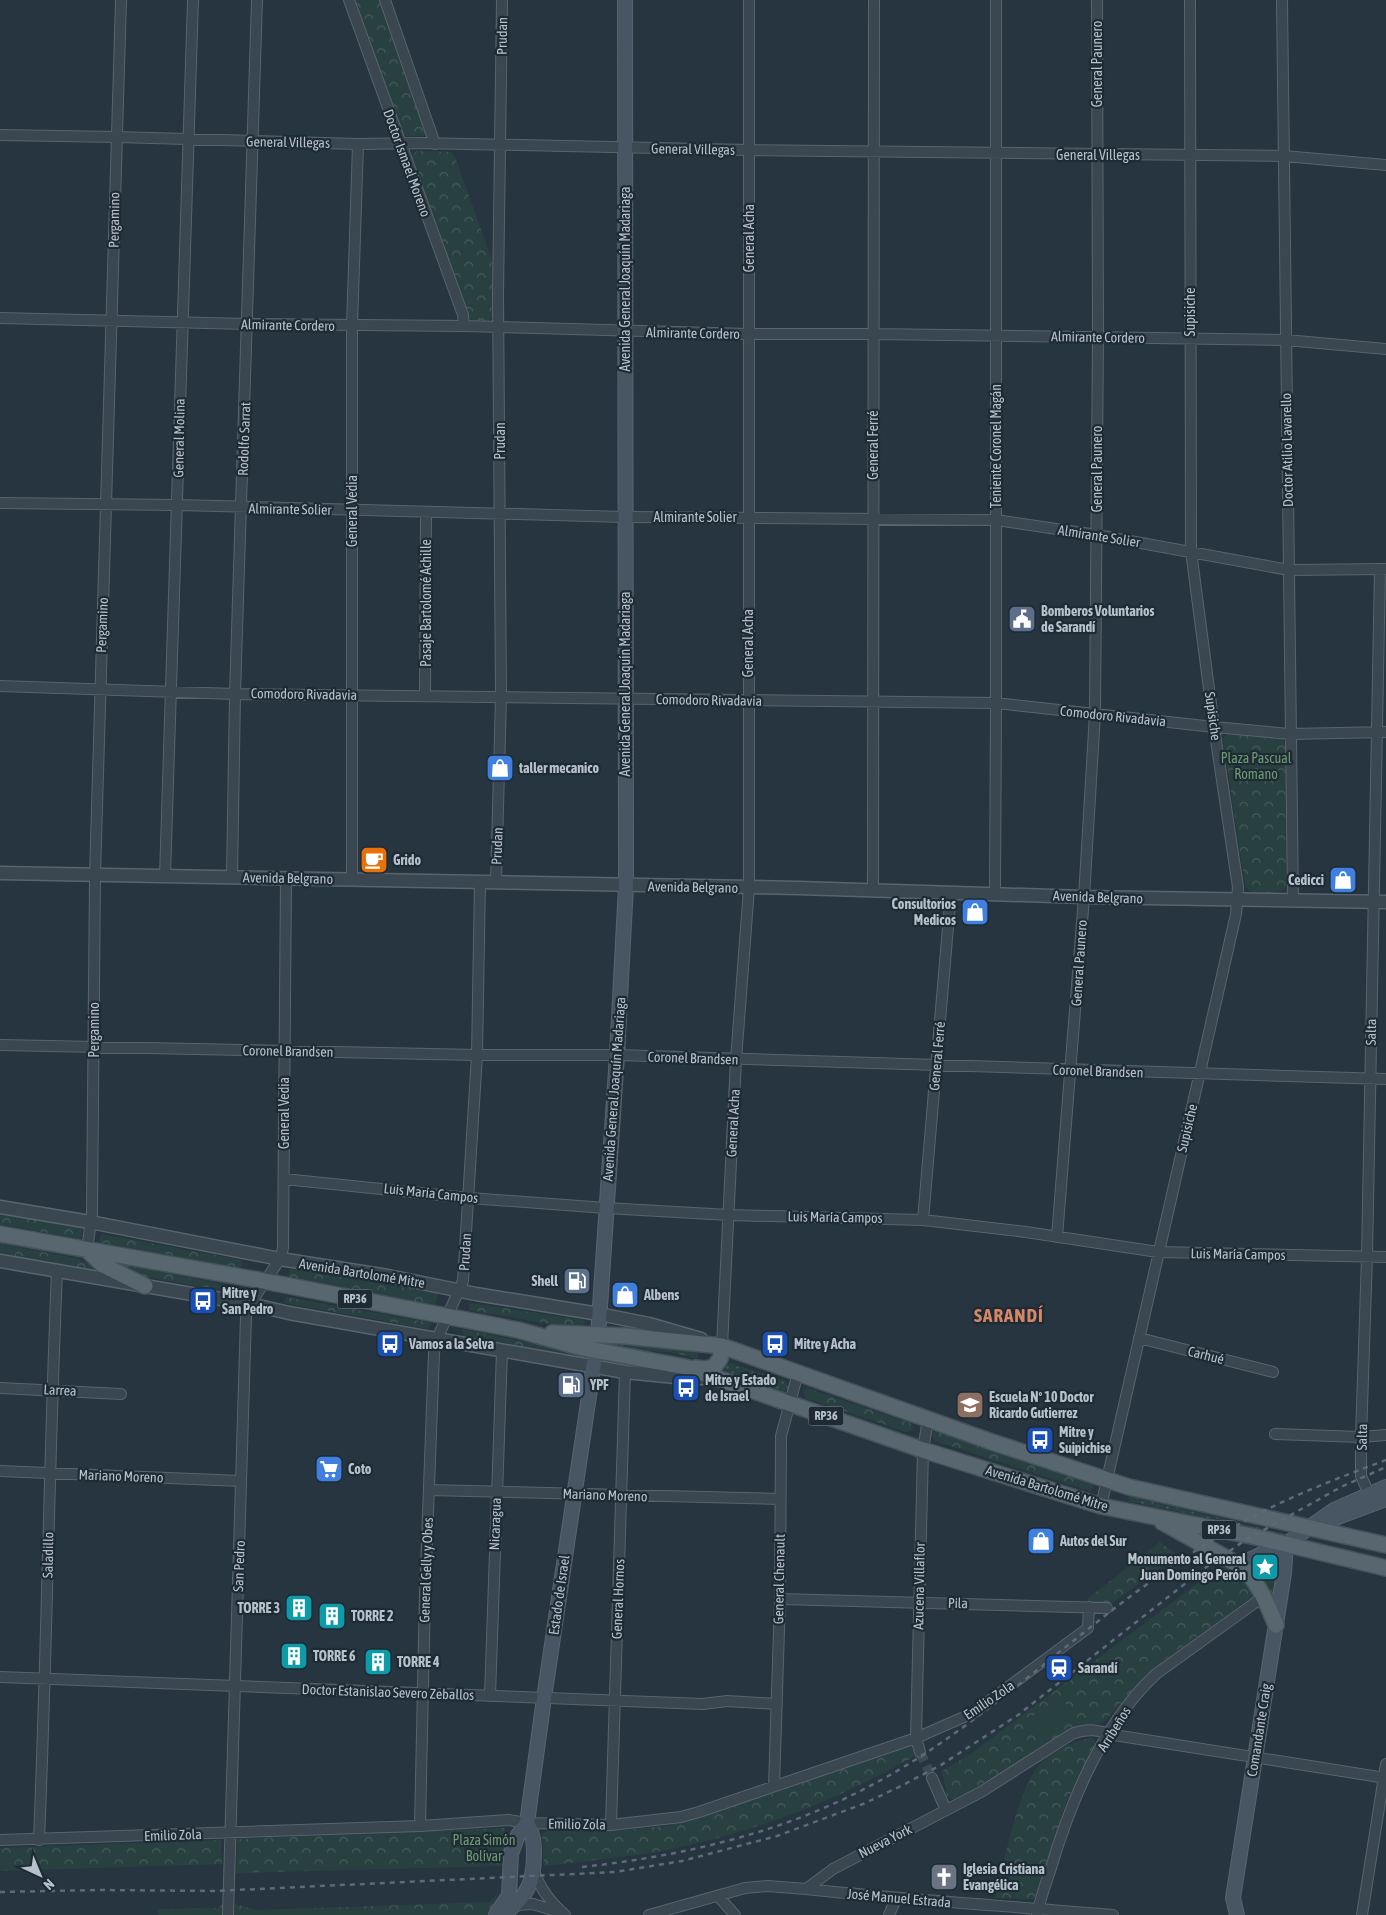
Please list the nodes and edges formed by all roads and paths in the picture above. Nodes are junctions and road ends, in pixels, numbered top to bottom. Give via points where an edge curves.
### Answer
1 (121, 0) edge
2 (193, 0) edge
3 (257, 0) edge
4 (349, 0) edge
5 (385, 0) edge
6 (502, 0) edge
7 (625, 0) edge
8 (749, 0) edge
9 (874, 0) edge
10 (996, 0) edge
11 (1097, 0) edge
12 (1190, 0) edge
13 (1282, 0) edge
14 (0, 135) edge
15 (116, 136) junction
16 (188, 140) junction
17 (253, 141) junction
18 (358, 144) junction
19 (400, 144) junction
20 (434, 144) junction
21 (501, 145) junction
22 (625, 148) junction
23 (749, 150) junction
24 (873, 151) junction
25 (996, 154) junction
26 (1098, 155) junction
27 (1190, 155) junction
28 (1284, 156) junction
29 (1386, 165) edge
30 (0, 318) edge
31 (112, 321) junction
32 (182, 323) junction
33 (248, 324) junction
34 (352, 326) junction
35 (464, 326) junction
36 (500, 328) junction
37 (624, 331) junction
38 (749, 334) junction
39 (874, 334) junction
40 (996, 336) junction
41 (1098, 336) junction
42 (1190, 339) junction
43 (1286, 340) junction
44 (1386, 349) edge
45 (0, 503) edge
46 (106, 505) junction
47 (177, 505) junction
48 (242, 508) junction
49 (352, 510) junction
50 (426, 512) junction
51 (500, 513) junction
52 (625, 517) junction
53 (748, 517) junction
54 (873, 519) junction
55 (996, 520) junction
56 (1097, 535) junction
57 (1191, 551) junction
58 (1383, 569) edge
59 (1289, 570) junction
60 (0, 686) edge
61 (100, 690) junction
62 (171, 692) junction
63 (236, 694) junction
64 (351, 695) junction
65 (426, 695) junction
66 (501, 697) junction
67 (625, 698) junction
68 (748, 700) junction
69 (874, 702) junction
70 (996, 703) junction
71 (1095, 714) junction
72 (1214, 728) junction
73 (1381, 732) edge
74 (1290, 734) junction
75 (0, 873) edge
76 (95, 875) junction
77 (165, 876) junction
78 (232, 877) junction
79 (286, 879) junction
80 (352, 879) junction
81 (480, 882) junction
82 (496, 882) junction
83 (626, 886) junction
84 (749, 888) junction
85 (874, 890) junction
86 (951, 892) junction
87 (995, 893) junction
88 (1084, 897) junction
89 (1238, 900) junction
90 (1293, 901) junction
91 (1380, 902) edge
92 (0, 1045) edge
93 (94, 1048) junction
94 (284, 1051) junction
95 (477, 1055) junction
96 (617, 1055) junction
97 (736, 1060) junction
98 (936, 1066) junction
99 (1071, 1071) junction
100 (1200, 1074) junction
101 (1370, 1079) junction
102 (1386, 1080) edge
103 (284, 1178) junction
104 (469, 1198) junction
105 (0, 1207) edge
106 (606, 1208) junction
107 (729, 1215) junction
108 (923, 1220) junction
109 (90, 1222) junction
110 (0, 1234) edge
111 (1057, 1237) junction
112 (87, 1250) junction
113 (1158, 1252) junction
114 (1367, 1257) junction
115 (1386, 1257) edge
116 (280, 1259) junction
117 (0, 1261) edge
118 (57, 1271) junction
119 (264, 1281) junction
120 (145, 1286) junction
121 (460, 1290) junction
122 (250, 1304) junction
123 (599, 1314) junction
124 (447, 1318) junction
125 (1139, 1338) junction
126 (437, 1339) junction
127 (597, 1342) junction
128 (722, 1346) junction
129 (502, 1351) junction
130 (593, 1367) junction
131 (685, 1367) junction
132 (625, 1372) junction
133 (1274, 1372) dead end
134 (798, 1373) junction
135 (716, 1378) junction
136 (0, 1388) edge
137 (52, 1389) junction
138 (121, 1394) dead end
139 (789, 1403) junction
140 (928, 1419) junction
141 (1275, 1434) dead end
142 (1386, 1435) edge
143 (1361, 1437) junction
144 (923, 1450) junction
145 (0, 1471) edge
146 (49, 1473) junction
147 (1107, 1480) junction
148 (241, 1481) junction
149 (1386, 1487) edge
150 (429, 1490) junction
151 (496, 1492) junction
152 (574, 1494) junction
153 (1369, 1494) junction
154 (621, 1496) junction
155 (780, 1499) junction
156 (1386, 1499) edge
157 (1101, 1506) junction
158 (1152, 1516) junction
159 (1309, 1528) junction
160 (1286, 1544) junction
161 (1386, 1545) edge
162 (1239, 1565) junction
163 (1386, 1568) edge
164 (1263, 1597) junction
165 (780, 1600) junction
166 (918, 1602) junction
167 (1089, 1607) junction
168 (1107, 1608) dead end
169 (1276, 1625) junction
170 (0, 1677) edge
171 (46, 1678) junction
172 (235, 1686) junction
173 (423, 1694) junction
174 (490, 1696) junction
175 (544, 1698) junction
176 (615, 1700) junction
177 (777, 1704) junction
178 (1109, 1733) junction
179 (916, 1738) junction
180 (920, 1752) tunnel mouth
181 (1255, 1758) junction
182 (1386, 1764) edge
183 (932, 1778) tunnel mouth
184 (1385, 1778) edge
185 (774, 1786) junction
186 (946, 1810) junction
187 (527, 1823) junction
188 (611, 1825) junction
189 (420, 1826) junction
190 (231, 1832) junction
191 (0, 1840) edge
192 (39, 1840) junction
193 (534, 1871) junction
194 (806, 1889) junction
195 (718, 1896) junction
196 (896, 1899) junction
197 (516, 1905) junction
198 (989, 1910) edge
199 (1038, 1912) edge
200 (228, 1915) edge
201 (496, 1915) edge
202 (503, 1915) edge
203 (564, 1915) edge
204 (650, 1915) edge
205 (735, 1915) edge
206 (889, 1915) edge
207 (1113, 1915) edge
208 (1236, 1915) edge
209 (1362, 1915) edge

1 - 15 street, Pergamino
2 - 16 street, General Molina
3 - 17 street, Rodolfo Sarrat
4 - 19 street, Doctor Ismael Moreno
5 - 20 street
6 - 21 street, Prudan
7 - 22 main road, Avenida General Joaquín Madariaga
8 - 23 street, General Acha
9 - 24 street, General Ferré
10 - 25 street, Teniente Coronel Magán
11 - 26 street, General Paunero
12 - 27 street, Supisiche
13 - 28 street, Doctor Atilio Lavarello
14 - 15 street, General Villegas
15 - 16 street, General Villegas
15 - 31 street, Pergamino
16 - 17 street, General Villegas
16 - 32 street, General Molina
17 - 18 street, General Villegas
17 - 33 street, Rodolfo Sarrat
18 - 19 street, General Villegas
18 - 34 street, General Vedia
19 - 20 street, General Villegas
19 - 35 street, Doctor Ismael Moreno via 463,315
20 - 21 street, General Villegas
21 - 22 street, General Villegas
21 - 36 street, Prudan
22 - 23 street, General Villegas
22 - 37 main road, Avenida General Joaquín Madariaga
23 - 24 street, General Villegas
23 - 38 street, General Acha
24 - 25 street, General Villegas
24 - 39 street, General Ferré
25 - 26 street, General Villegas
25 - 40 street, Teniente Coronel Magán
26 - 27 street, General Villegas
26 - 41 street, General Paunero
27 - 28 street, General Villegas
27 - 42 street, Supisiche
28 - 29 street, General Villegas
28 - 43 street, Doctor Atilio Lavarello
30 - 31 street, Almirante Cordero
31 - 32 street, Almirante Cordero
31 - 46 street, Pergamino
32 - 33 street, Almirante Cordero
32 - 47 street, General Molina
33 - 34 street, Almirante Cordero
33 - 48 street, Rodolfo Sarrat
34 - 35 street, Almirante Cordero
34 - 49 street, General Vedia
35 - 36 street, Almirante Cordero
36 - 37 street, Almirante Cordero
36 - 51 street, Prudan
37 - 38 street, Almirante Cordero
37 - 52 main road, Avenida General Joaquín Madariaga
38 - 39 street, Almirante Cordero
38 - 53 street, General Acha
39 - 40 street, Almirante Cordero
39 - 54 street, General Ferré
40 - 41 street, Almirante Cordero
40 - 55 street, Teniente Coronel Magán
41 - 42 street, Almirante Cordero
41 - 56 street, General Paunero
42 - 43 street, Almirante Cordero
42 - 57 street, Supisiche
43 - 44 street, Almirante Cordero
43 - 59 street, Doctor Atilio Lavarello
45 - 46 street, Almirante Solier
46 - 47 street, Almirante Solier
46 - 61 street, Pergamino
47 - 48 street, Almirante Solier
47 - 62 street, General Molina
48 - 49 street, Almirante Solier
48 - 63 street, Rodolfo Sarrat
49 - 50 street, Almirante Solier
49 - 64 street, General Vedia
50 - 51 street, Almirante Solier
50 - 65 street, Pasaje Bartolomé Achille
51 - 52 street, Almirante Solier
51 - 66 street, Prudan
52 - 53 street, Almirante Solier
52 - 67 main road, Avenida General Joaquín Madariaga
53 - 54 street, Almirante Solier
53 - 68 street, General Acha
54 - 55 street, Almirante Solier
54 - 69 street, General Ferré
55 - 56 street, Almirante Solier
55 - 70 street, Teniente Coronel Magán
56 - 57 street, Almirante Solier
56 - 71 street, General Paunero
57 - 59 street, Almirante Solier
57 - 72 street, Supisiche
58 - 59 street, Almirante Solier
58 - 73 street, Salta
59 - 74 street, Doctor Atilio Lavarello
60 - 61 street, Comodoro Rivadavia
61 - 62 street, Comodoro Rivadavia
61 - 76 street, Pergamino
62 - 63 street, Comodoro Rivadavia
62 - 77 street, General Molina
63 - 64 street, Comodoro Rivadavia
63 - 78 street, Rodolfo Sarrat
64 - 65 street, Comodoro Rivadavia
64 - 80 street, General Vedia
65 - 66 street, Comodoro Rivadavia
66 - 67 street, Comodoro Rivadavia
66 - 82 street, Prudan
67 - 68 street, Comodoro Rivadavia
67 - 83 main road, Avenida General Joaquín Madariaga
68 - 69 street, Comodoro Rivadavia
68 - 84 street, General Acha
69 - 70 street, Comodoro Rivadavia
69 - 85 street, General Ferré
70 - 71 street, Comodoro Rivadavia
70 - 87 street, Teniente Coronel Magán
71 - 72 street, Comodoro Rivadavia
71 - 88 street, General Paunero
72 - 74 street, Comodoro Rivadavia
72 - 89 street, Supisiche
73 - 74 street, Comodoro Rivadavia
73 - 91 street, Salta
74 - 90 street, Doctor Atilio Lavarello
75 - 76 street, Avenida Belgrano
76 - 77 street, Avenida Belgrano
76 - 93 street, Pergamino
77 - 78 street, Avenida Belgrano
78 - 79 street, Avenida Belgrano
79 - 80 street, Avenida Belgrano
79 - 94 street, General Vedia
80 - 81 street, Avenida Belgrano
81 - 82 street, Avenida Belgrano
81 - 95 street, Prudan
82 - 83 street, Avenida Belgrano
83 - 84 street, Avenida Belgrano
83 - 96 main road, Avenida General Joaquín Madariaga
84 - 85 street, Avenida Belgrano
84 - 97 street, General Acha
85 - 86 street, Avenida Belgrano
86 - 87 street, Avenida Belgrano
86 - 98 street, General Ferré
87 - 88 street, Avenida Belgrano
88 - 89 street, Avenida Belgrano
88 - 99 street, General Paunero
89 - 90 street, Avenida Belgrano
89 - 100 street, Supisiche
90 - 91 street, Avenida Belgrano
91 - 101 street, Salta
92 - 93 street, Coronel Brandsen
93 - 94 street, Coronel Brandsen
93 - 109 street, Pergamino
94 - 95 street, Coronel Brandsen
94 - 103 street, General Vedia
95 - 96 street, Coronel Brandsen
95 - 104 street, Prudan
96 - 97 street, Coronel Brandsen
96 - 106 main road, Avenida General Joaquín Madariaga
97 - 98 street, Coronel Brandsen
97 - 107 street, General Acha
98 - 99 street, Coronel Brandsen
98 - 108 street, General Ferré
99 - 100 street, Coronel Brandsen
99 - 111 street, General Paunero
100 - 101 street, Coronel Brandsen
100 - 113 street, Supisiche
101 - 102 street, Coronel Brandsen
101 - 114 street, Salta
103 - 104 street, Luis María Campos
103 - 116 street, General Vedia
104 - 106 street, Luis María Campos
104 - 121 street, Prudan
105 - 109 street, Avenida Bartolomé Mitre
106 - 107 street, Luis María Campos
106 - 123 main road, Avenida General Joaquín Madariaga
107 - 108 street, Luis María Campos
107 - 128 street, General Acha
108 - 111 street, Luis María Campos
109 - 112 street, Pergamino
109 - 116 street, Avenida Bartolomé Mitre
110 - 112 main road, Avenida Bartolomé Mitre / RP36
111 - 113 street, Luis María Campos
112 - 119 main road, Avenida Bartolomé Mitre / RP36
112 - 120 main road via 103,1265
113 - 114 street, Luis María Campos
113 - 125 street, Supisiche
114 - 115 street, Luis María Campos
114 - 143 street, Salta
116 - 119 street, General Vedia
116 - 121 street, Avenida Bartolomé Mitre
117 - 118 street, Avenida Bartolomé Mitre
118 - 120 street, Avenida Bartolomé Mitre
118 - 137 street, Saladillo
119 - 122 street, San Pedro
119 - 124 main road, Avenida Bartolomé Mitre / RP36
120 - 122 street, Avenida Bartolomé Mitre
121 - 123 street, Avenida Bartolomé Mitre
121 - 124 street, Prudan
122 - 126 street, Avenida Bartolomé Mitre
122 - 148 street, San Pedro via 246,1316
123 - 127 main road, Avenida General Joaquín Madariaga
123 - 128 street, Avenida Bartolomé Mitre via 648,1324
124 - 126 street, General Gelly y Obes
124 - 127 main road, Avenida Bartolomé Mitre / RP36
125 - 133 street, Carhué
125 - 147 street, Supisiche
126 - 129 street, Avenida Bartolomé Mitre
126 - 150 street, General Gelly y Obes
127 - 128 main road, Avenida Bartolomé Mitre / RP36 via 625,1336
127 - 130 main road, Avenida General Joaquín Madariaga
127 - 131 main road, Avenida Bartolomé Mitre / RP36
128 - 131 main road via 714,1367
128 - 134 main road, Avenida Bartolomé Mitre / RP36
129 - 130 street, Avenida Bartolomé Mitre
129 - 151 street, Nicaragua
130 - 132 street, Avenida Bartolomé Mitre
130 - 152 main road, Estado de Israel
131 - 135 main road, Avenida Bartolomé Mitre / RP36
132 - 135 street, Avenida Bartolomé Mitre
132 - 154 street, General Hornos
134 - 139 street, General Chenault
134 - 140 main road, Avenida Bartolomé Mitre / RP36
135 - 139 main road, Avenida Bartolomé Mitre / RP36
136 - 137 street, Larrea
137 - 138 street, Larrea
137 - 146 street, Saladillo
139 - 144 main road, Avenida Bartolomé Mitre / RP36
139 - 155 street, General Chenault via 781,1436
140 - 144 street, Azucena Villaflor
140 - 147 main road, Avenida Bartolomé Mitre / RP36
141 - 143 street
142 - 143 street
143 - 153 street, Salta via 1361,1476
144 - 157 main road, Avenida Bartolomé Mitre / RP36
144 - 166 street, Azucena Villaflor
145 - 146 street, Mariano Moreno
146 - 148 street, Mariano Moreno
146 - 171 street, Saladillo
147 - 157 street, Supisiche
147 - 159 main road, Avenida Bartolomé Mitre / RP36
148 - 172 street, San Pedro
149 - 153 main road
150 - 151 street, Mariano Moreno
150 - 173 street, General Gelly y Obes
151 - 152 street, Mariano Moreno
151 - 174 street, Nicaragua
152 - 154 street, Mariano Moreno
152 - 175 main road, Estado de Israel
153 - 159 main road via 1334,1510
154 - 155 street, Mariano Moreno
154 - 176 street, General Hornos
155 - 165 street, General Chenault
156 - 159 main road
157 - 158 main road, Avenida Bartolomé Mitre / RP36
158 - 160 main road, Avenida Bartolomé Mitre / RP36
158 - 162 main road
159 - 160 main road
159 - 161 main road, Avenida Bartolomé Mitre / RP36
160 - 162 main road
160 - 163 main road, Avenida Bartolomé Mitre / RP36
160 - 169 main road, Comandante Craig
162 - 164 main road
164 - 169 main road
164 - 178 street, Arribeños via 1144,1684
165 - 166 street, Pila
165 - 177 street, General Chenault
166 - 167 street, Pila
166 - 179 street, Azucena Villaflor
167 - 168 street, Pila
167 - 179 street, Emilio Zola via 1088,1628 973,1713
169 - 181 main road, Comandante Craig
170 - 171 street, Doctor Estanislao Severo Zeballos
171 - 172 street, Doctor Estanislao Severo Zeballos
171 - 192 street, Saladillo
172 - 173 street, Doctor Estanislao Severo Zeballos
172 - 190 street, San Pedro
173 - 174 street, Doctor Estanislao Severo Zeballos
173 - 189 street, General Gelly y Obes
174 - 175 street, Doctor Estanislao Severo Zeballos
175 - 176 street, Doctor Estanislao Severo Zeballos
175 - 187 main road, Estado de Israel
176 - 177 street, Doctor Estanislao Severo Zeballos
176 - 188 street, General Hornos
177 - 185 street, General Chenault
178 - 181 street, Nueva York
178 - 186 street, Nueva York via 1091,1730 1072,1734
178 - 199 street, Arribeños via 1072,1803
179 - 180 street, Azucena Villaflor
179 - 185 street, Emilio Zola
181 - 184 street, Nueva York
181 - 208 main road, Comandante Craig via 1233,1898
182 - 184 street
183 - 186 street
184 - 209 street
185 - 188 street, Emilio Zola via 689,1815
186 - 194 street, Nueva York via 833,1869
187 - 188 street, Emilio Zola
187 - 189 street, Emilio Zola via 508,1820
187 - 193 main road, Estado de Israel via 533,1834
187 - 201 main road, Estado de Israel via 511,1854 509,1895
189 - 190 street, Emilio Zola
190 - 192 street, Emilio Zola
190 - 200 street, San Pedro
191 - 192 street, Emilio Zola
193 - 197 main road, Estado de Israel via 527,1892
193 - 203 street via 543,1891
194 - 195 street via 768,1886
194 - 196 street, José Manuel Estrada
195 - 204 street
195 - 205 street
196 - 198 street, José Manuel Estrada
196 - 206 street
197 - 202 main road, Estado de Israel
197 - 203 street via 541,1906
198 - 199 street, José Manuel Estrada
199 - 207 street, José Manuel Estrada

